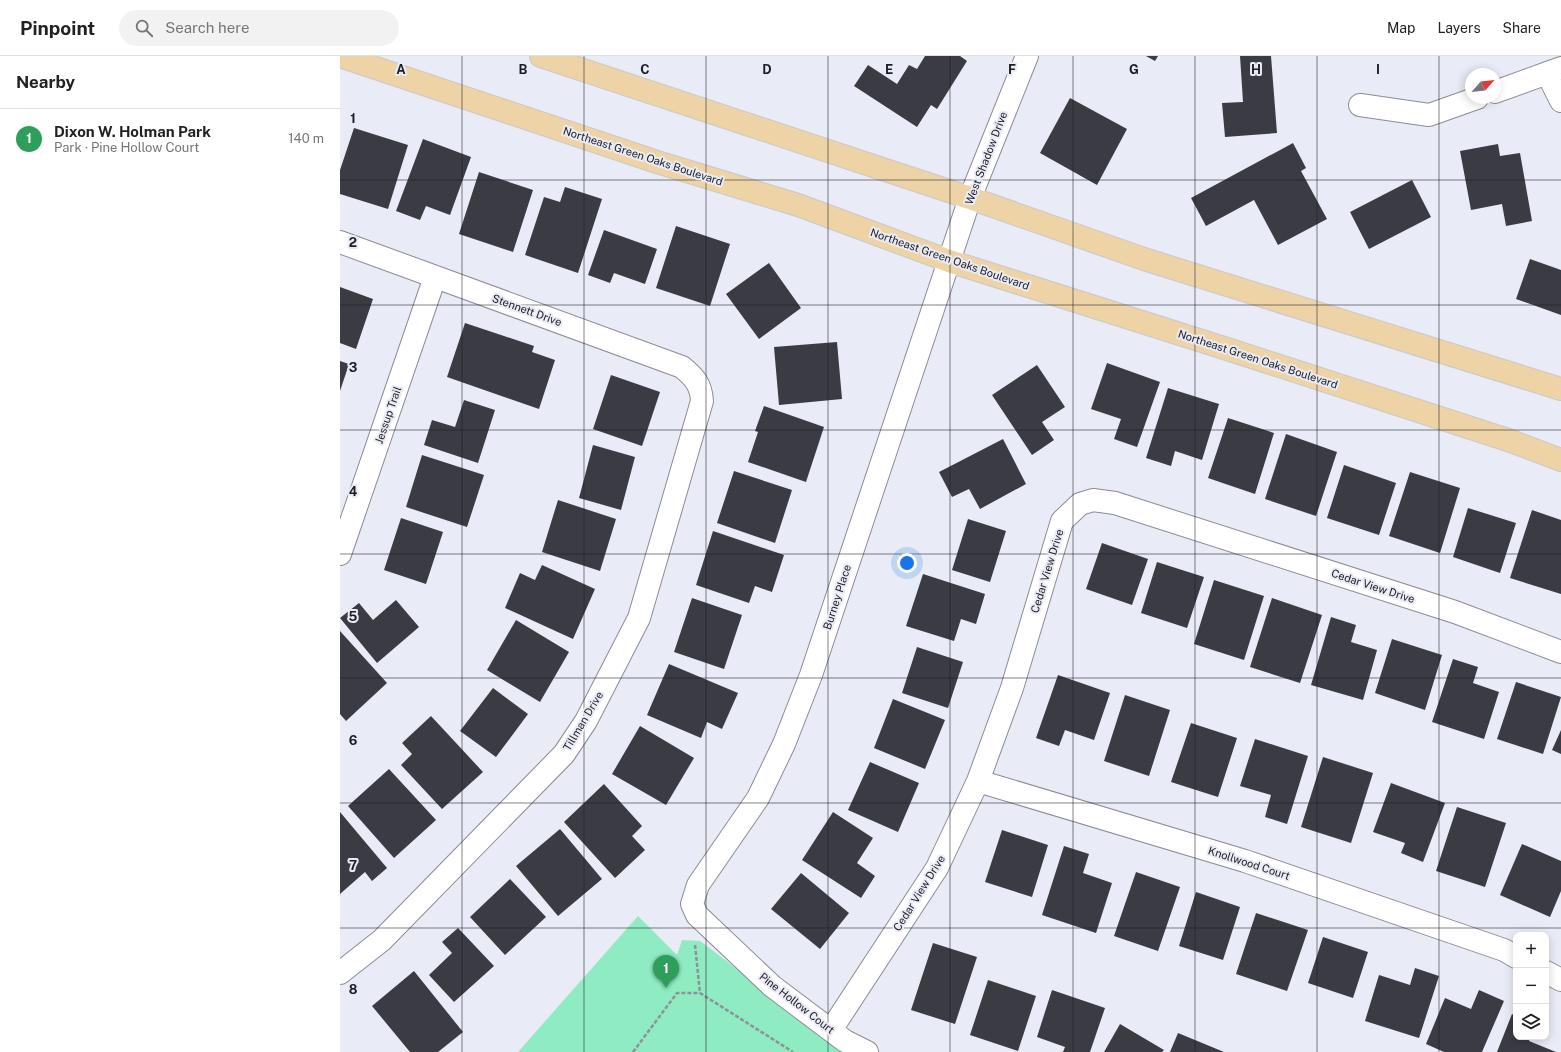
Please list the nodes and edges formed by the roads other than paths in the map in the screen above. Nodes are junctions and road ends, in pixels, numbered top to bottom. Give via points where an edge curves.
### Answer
1 (340, 56) edge
2 (541, 56) edge
3 (1027, 56) edge
4 (1554, 70) edge
5 (1501, 90) edge
6 (1561, 101) edge
7 (1465, 102) edge
8 (1360, 105) dead end
9 (970, 198) junction
10 (340, 242) edge
11 (949, 261) junction
12 (435, 277) junction
13 (1561, 389) edge
14 (701, 393) joint
15 (1561, 460) edge
16 (340, 554) edge
17 (1561, 652) edge
18 (978, 782) junction
19 (697, 915) joint
20 (1513, 955) edge
21 (340, 973) edge
22 (1549, 974) edge
23 (1561, 980) edge
24 (831, 1030) junction
25 (867, 1052) edge

1 - 11 main road, Northeast Green Oaks Boulevard via 664,164 798,205
2 - 9 main road
3 - 9 street, West Shadow Drive
4 - 5 street
4 - 6 street
7 - 8 street via 1429,115
9 - 11 street, West Shadow Drive
9 - 13 main road via 1147,260
10 - 12 street, Stennett Drive
11 - 15 main road, Northeast Green Oaks Boulevard via 1508,440
11 - 19 street, Burney Place via 811,675 784,744 758,798 698,885 692,904
12 - 14 street, Stennett Drive via 682,367 694,376
12 - 16 street, Jessup Trail
14 - 21 street, Tillman Drive via 702,401 639,618 586,722 564,754 388,934
17 - 18 street, Cedar View Drive via 1455,612 1115,503 1093,500 1080,504 1062,521 1012,688
18 - 20 street, Knollwood Court via 1245,861
18 - 24 street, Cedar View Drive via 937,868
19 - 24 street, Pine Hollow Court via 772,986
22 - 23 street
24 - 25 street, Pine Hollow Court via 845,1041

